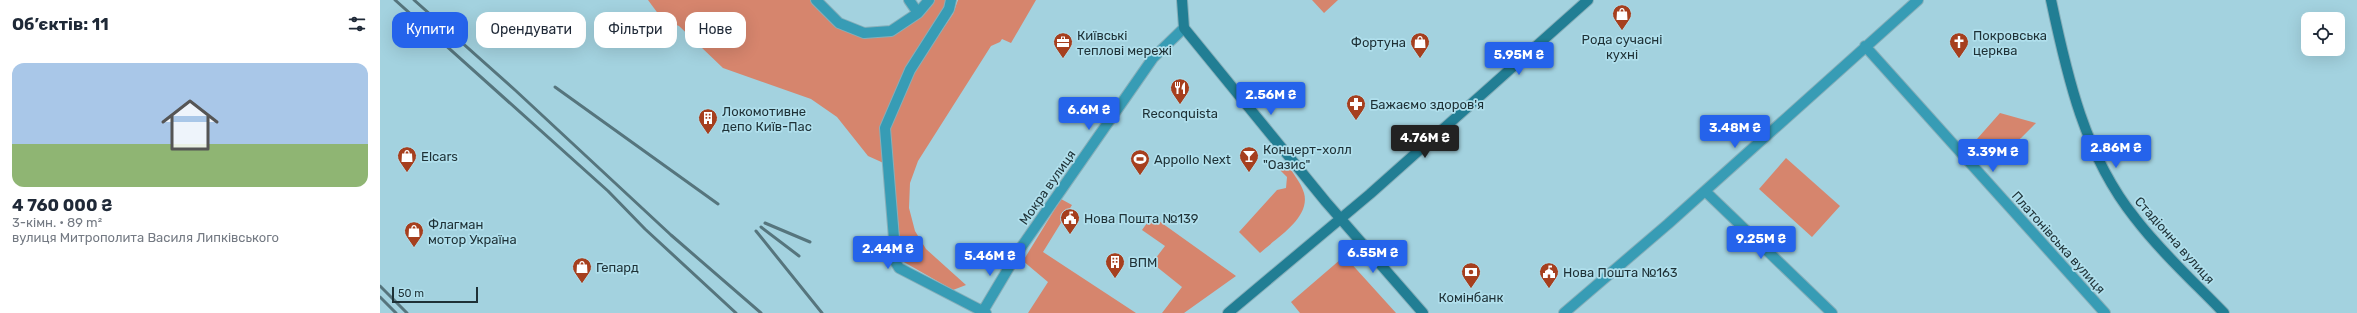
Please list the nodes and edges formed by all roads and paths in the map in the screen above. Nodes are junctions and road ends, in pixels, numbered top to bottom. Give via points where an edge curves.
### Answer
1 (816, 0) edge
2 (909, 0) edge
3 (928, 0) edge
4 (951, 0) edge
5 (1182, 0) edge
6 (1588, 0) edge
7 (1918, 0) edge
8 (2051, 0) edge
9 (918, 13) junction
10 (1184, 28) junction
11 (1864, 46) junction
12 (1705, 191) junction
13 (1340, 219) junction
14 (984, 312) edge
15 (1228, 313) edge
16 (1423, 313) edge
17 (1564, 313) edge
18 (1832, 313) edge
19 (2105, 313) edge
20 (2224, 313) edge

1 - 9 street via 839,23 864,33 891,31
2 - 9 street
3 - 9 street
4 - 14 street via 949,9 910,70 885,128 896,263 899,268
5 - 10 street
6 - 13 street
7 - 11 street
8 - 20 street, Стадіонна вулиця via 2075,101 2111,183 2135,218
10 - 13 street
10 - 14 street, Мокра вулиця via 1153,58 1017,253
11 - 12 street
11 - 19 street, Платонівська вулиця
12 - 17 street
12 - 18 street
13 - 15 street
13 - 16 street

